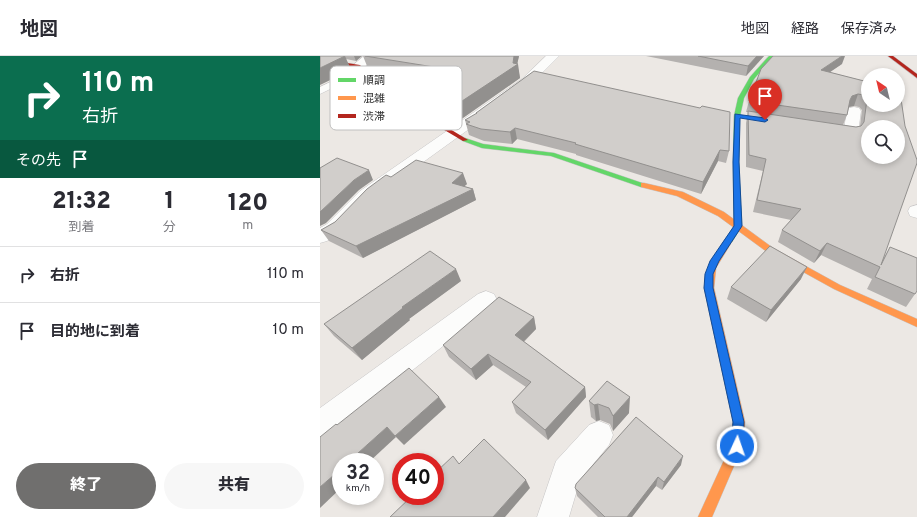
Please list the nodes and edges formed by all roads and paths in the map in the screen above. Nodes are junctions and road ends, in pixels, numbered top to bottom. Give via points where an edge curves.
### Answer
1 (372, 56) edge
2 (553, 56) edge
3 (772, 56) edge
4 (890, 56) edge
5 (320, 60) edge
6 (350, 66) edge
7 (362, 66) edge
8 (917, 76) edge
9 (330, 85) edge
10 (320, 91) edge
11 (854, 110) edge
12 (737, 116) junction
13 (752, 118) edge
14 (462, 127) edge
15 (813, 127) edge
16 (448, 130) edge
17 (457, 130) edge
18 (453, 133) junction
19 (738, 226) junction
20 (320, 236) edge
21 (486, 300) dead end
22 (917, 322) edge
23 (320, 425) edge
24 (599, 435) dead end
25 (553, 517) edge
26 (705, 517) edge

1 - 7 street
2 - 14 street via 526,82
3 - 12 main road via 752,78 741,98
4 - 8 main road
5 - 6 main road
9 - 10 lane
11 - 15 street via 851,133
12 - 13 street
12 - 19 main road
16 - 18 main road
17 - 18 street
18 - 19 main road via 482,146 552,154 680,194 721,214
18 - 20 street via 366,195 334,228
19 - 22 main road via 770,250 837,287
19 - 26 main road via 709,274 709,288 739,422 737,446
21 - 23 street
24 - 25 street via 567,472

